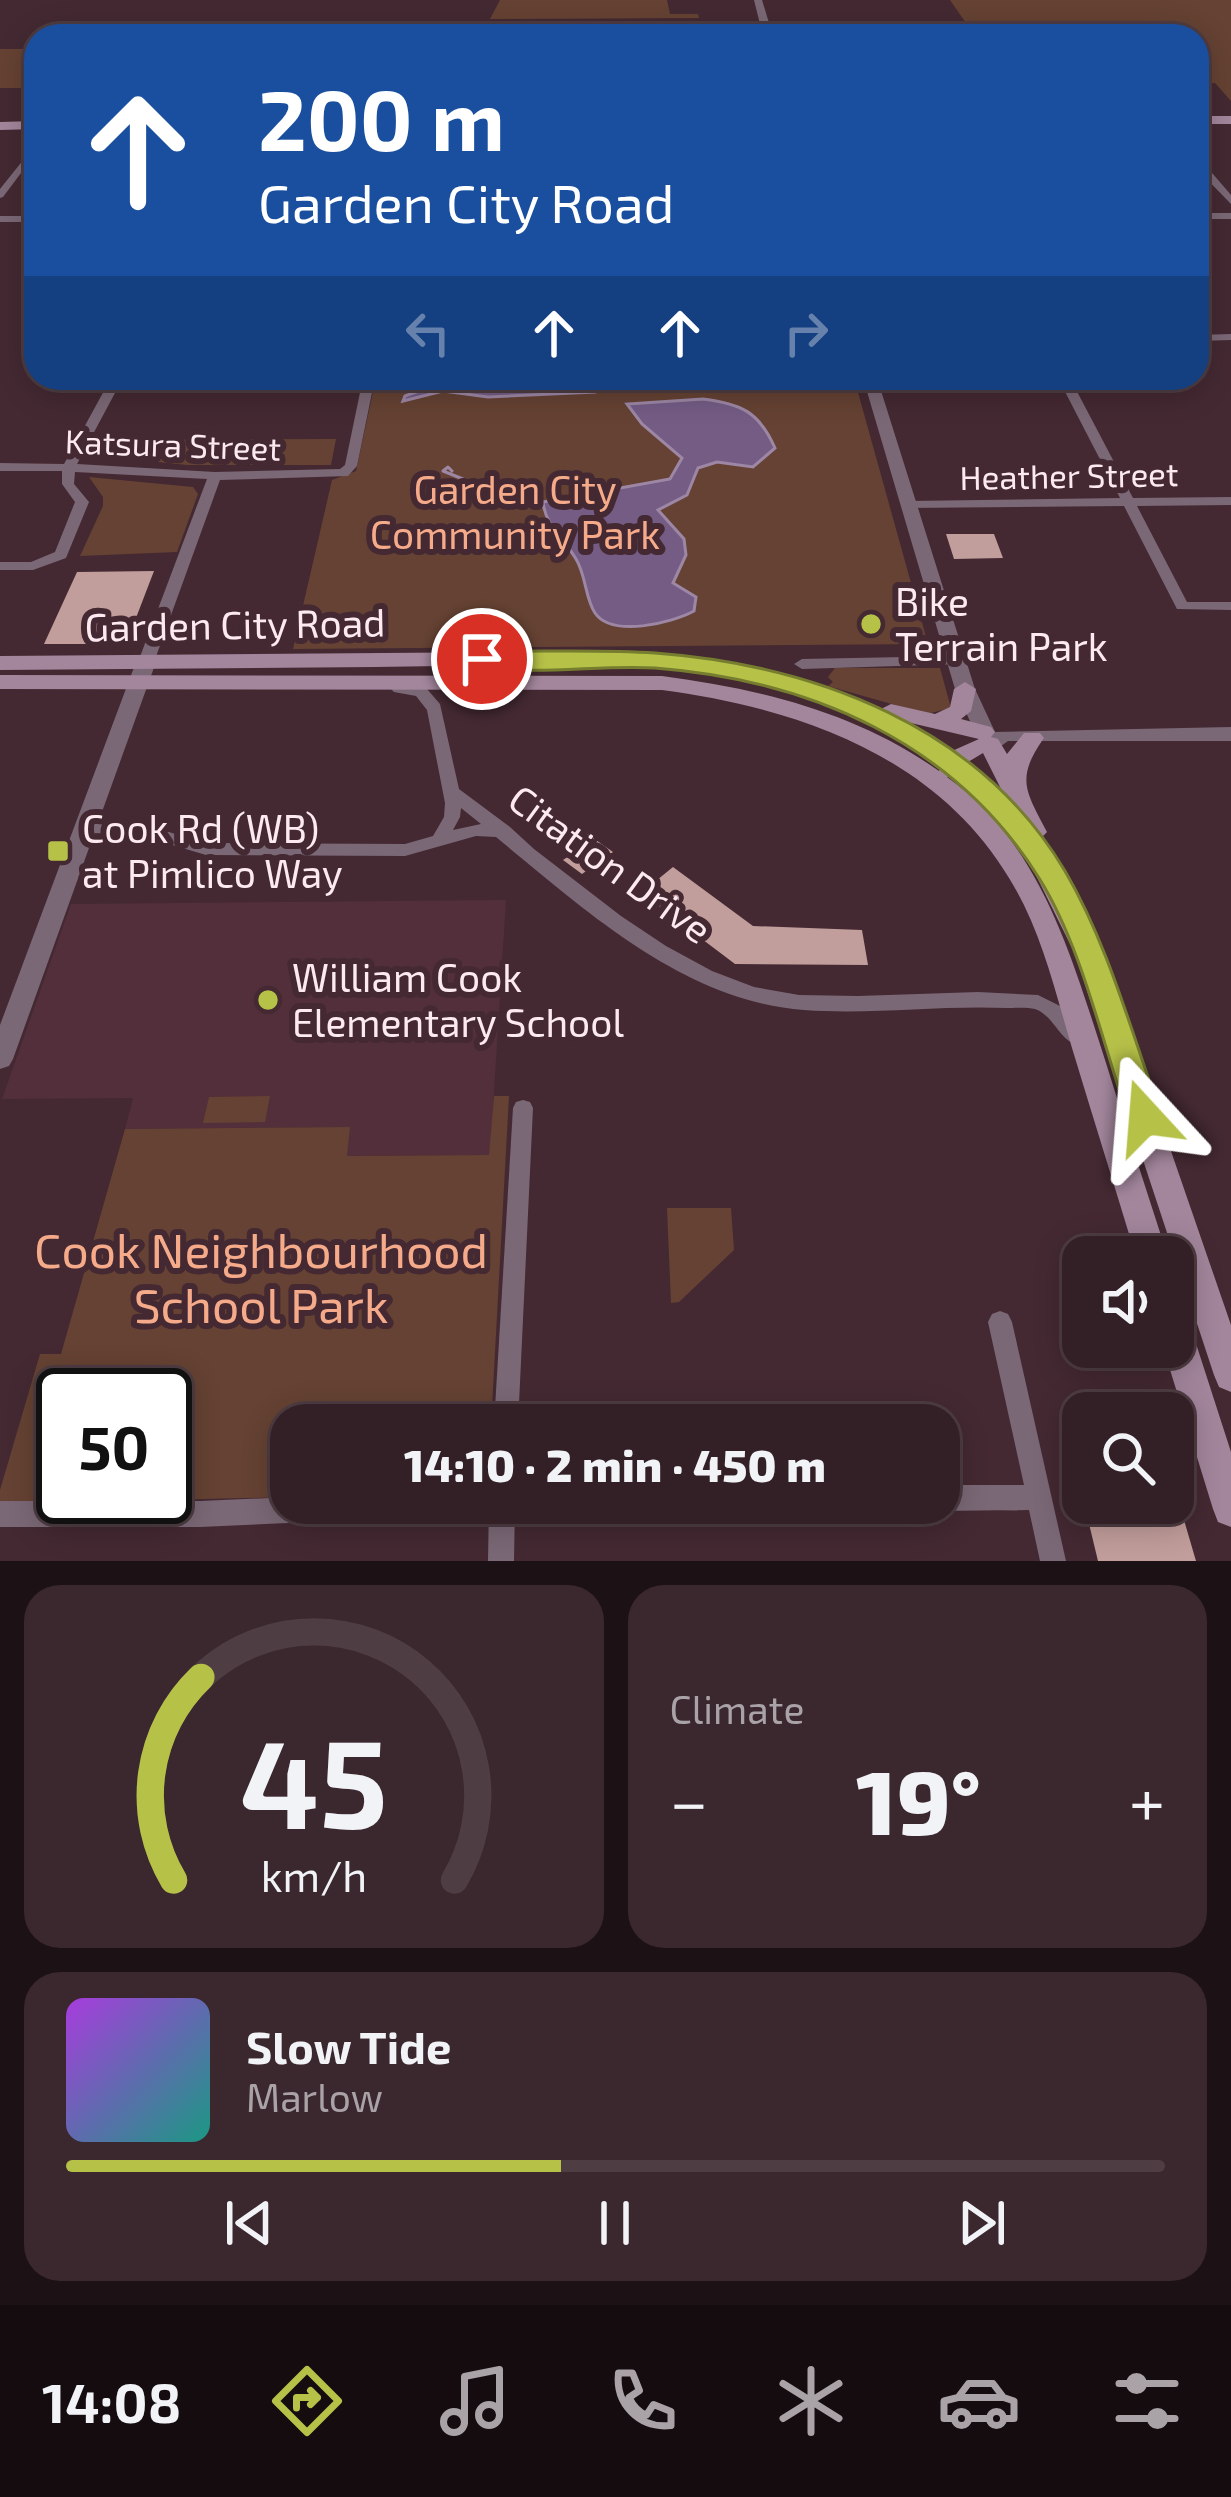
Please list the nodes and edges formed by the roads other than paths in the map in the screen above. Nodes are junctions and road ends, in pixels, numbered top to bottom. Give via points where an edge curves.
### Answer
1 (24, 163) edge
2 (1209, 177) edge
3 (0, 195) edge
4 (1231, 201) edge
5 (111, 390) edge
6 (367, 390) edge
7 (874, 390) edge
8 (1070, 390) edge
9 (0, 467) edge
10 (69, 467) junction
11 (215, 476) junction
12 (1231, 501) edge
13 (1127, 502) junction
14 (909, 506) junction
15 (0, 566) edge
16 (1231, 606) edge
17 (956, 661) junction
18 (0, 663) edge
19 (802, 664) dead end
20 (142, 672) junction
21 (0, 682) edge
22 (295, 684) junction
23 (964, 689) junction
24 (842, 699) junction
25 (938, 722) junction
26 (1231, 734) edge
27 (992, 738) junction
28 (1032, 738) junction
29 (915, 765) junction
30 (956, 766) junction
31 (1013, 784) junction
32 (450, 791) junction
33 (86, 827) junction
34 (504, 831) junction
35 (441, 837) junction
36 (1028, 859) junction
37 (3, 1044) edge
38 (1088, 1052) junction
39 (523, 1108) dead end
40 (1145, 1236) edge
41 (1000, 1322) dead end
42 (1187, 1368) edge
43 (1231, 1375) edge
44 (507, 1404) edge
45 (1038, 1497) junction
46 (960, 1498) edge
47 (1231, 1509) edge
48 (270, 1511) edge
49 (0, 1514) edge
50 (502, 1524) edge
51 (501, 1561) edge
52 (1053, 1561) edge

1 - 3 street
2 - 4 street
5 - 10 street
6 - 11 street, Katsura Street via 343,473
7 - 14 street
8 - 13 street
9 - 10 street, Katsura Street
10 - 11 street, Katsura Street
10 - 15 street via 68,484 82,502 61,555
11 - 20 street
12 - 13 street, Heather Street
13 - 14 street, Heather Street
13 - 16 street via 1181,607
14 - 17 street
17 - 19 street
17 - 23 street
18 - 20 main road, Garden City Road
20 - 21 main road, Garden City Road
20 - 22 main road, Garden City Road
20 - 24 main road, Garden City Road via 655,661 771,676
20 - 33 street
22 - 29 main road, Garden City Road via 692,686 836,722
22 - 32 street, Citation Drive via 426,694
23 - 25 main road via 960,711
23 - 27 street
24 - 25 main road
24 - 30 main road, Garden City Road via 907,729
25 - 27 main road
26 - 28 street
27 - 28 street
27 - 30 main road via 985,755
27 - 31 main road
28 - 31 main road via 1015,760
29 - 30 main road
29 - 36 main road
30 - 36 main road, Garden City Road via 955,784
31 - 36 main road
32 - 34 street, Citation Drive
32 - 35 street via 452,817
33 - 35 street via 150,830 206,849 405,850
33 - 37 street
34 - 35 street
34 - 38 street, Citation Drive via 662,955 724,986 800,1003 1038,1002
36 - 38 main road
36 - 43 main road via 1089,954
38 - 40 main road
39 - 44 street
41 - 45 street
42 - 47 main road
45 - 46 street
45 - 52 street
48 - 49 street
50 - 51 street

